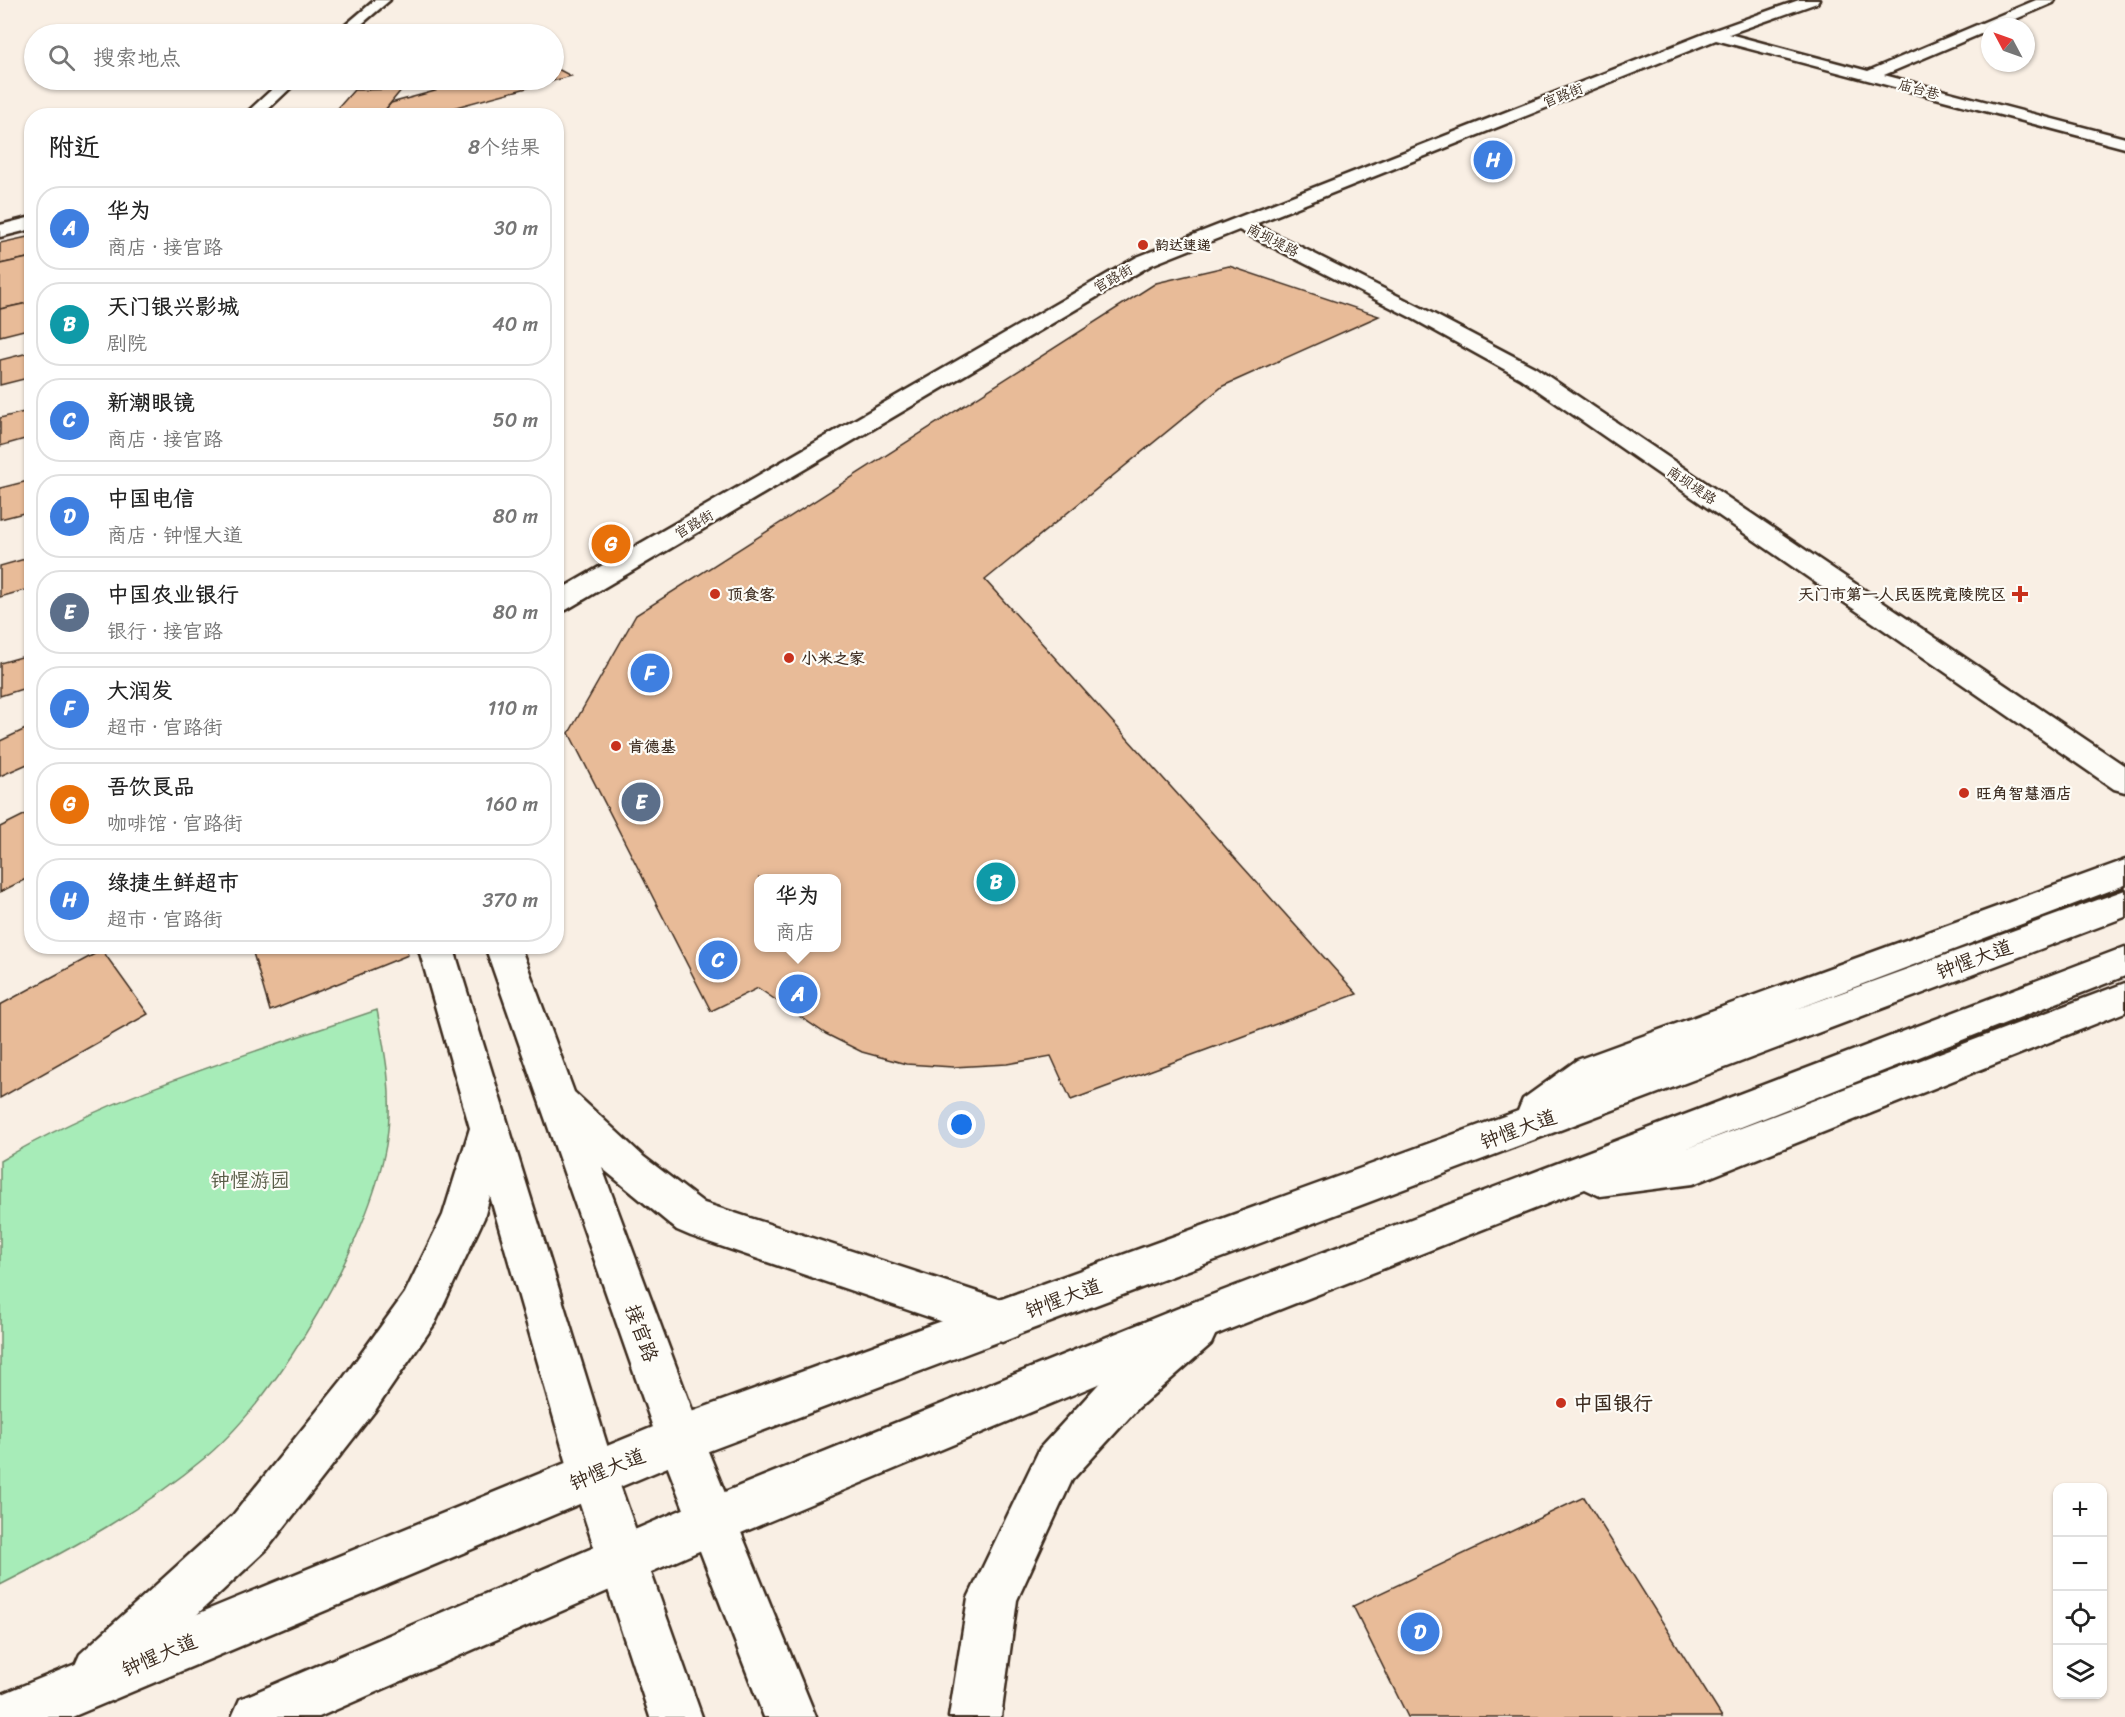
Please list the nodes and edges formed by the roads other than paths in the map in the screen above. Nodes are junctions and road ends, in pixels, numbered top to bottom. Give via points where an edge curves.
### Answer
1 (383, 0) edge
2 (399, 0) edge
3 (1812, 0) edge
4 (2048, 0) edge
5 (354, 24) edge
6 (371, 24) edge
7 (1714, 35) junction
8 (1869, 76) junction
9 (280, 90) edge
10 (296, 90) edge
11 (259, 108) edge
12 (277, 108) edge
13 (2125, 143) edge
14 (1239, 223) junction
15 (24, 225) edge
16 (0, 231) edge
17 (564, 599) edge
18 (2125, 781) edge
19 (2125, 872) edge
20 (2125, 903) edge
21 (437, 954) edge
22 (505, 954) edge
23 (2125, 961) edge
24 (2125, 997) edge
25 (557, 1100) junction
26 (490, 1127) junction
27 (1508, 1132) junction
28 (1550, 1184) junction
29 (1211, 1316) junction
30 (1002, 1321) junction
31 (680, 1439) junction
32 (593, 1474) junction
33 (712, 1521) junction
34 (621, 1560) junction
35 (82, 1687) junction
36 (0, 1705) edge
37 (10, 1717) edge
38 (258, 1717) edge
39 (676, 1717) edge
40 (790, 1717) edge
41 (975, 1717) edge

1 - 5 main road
2 - 6 main road
3 - 7 main road, 官路街
4 - 8 main road
7 - 8 main road, 庙台巷
7 - 14 main road, 官路街
8 - 13 main road, 庙台巷
9 - 11 main road
10 - 12 main road
14 - 17 main road, 官路街 via 1121,273
14 - 18 main road, 南坝堤路 via 1528,373
15 - 16 main road
19 - 27 main road via 1590,1071
20 - 27 main road, 钟惺大道
21 - 26 main road
22 - 25 main road, 接官路
23 - 28 main road
24 - 28 main road via 1694,1166
25 - 30 main road via 630,1169 691,1217
25 - 31 main road, 接官路
26 - 32 main road
26 - 35 main road via 463,1218 420,1308 358,1396 250,1532
27 - 30 main road, 钟惺大道
28 - 29 main road
29 - 33 main road
29 - 41 main road via 1122,1392 1056,1464 993,1598
30 - 31 main road, 钟惺大道
31 - 32 main road, 钟惺大道
31 - 33 main road, 接官路
32 - 34 main road
32 - 35 main road, 钟惺大道
33 - 34 main road
33 - 40 main road, 接官路
34 - 38 main road
34 - 39 main road
35 - 36 main road
35 - 37 main road, 钟惺大道

